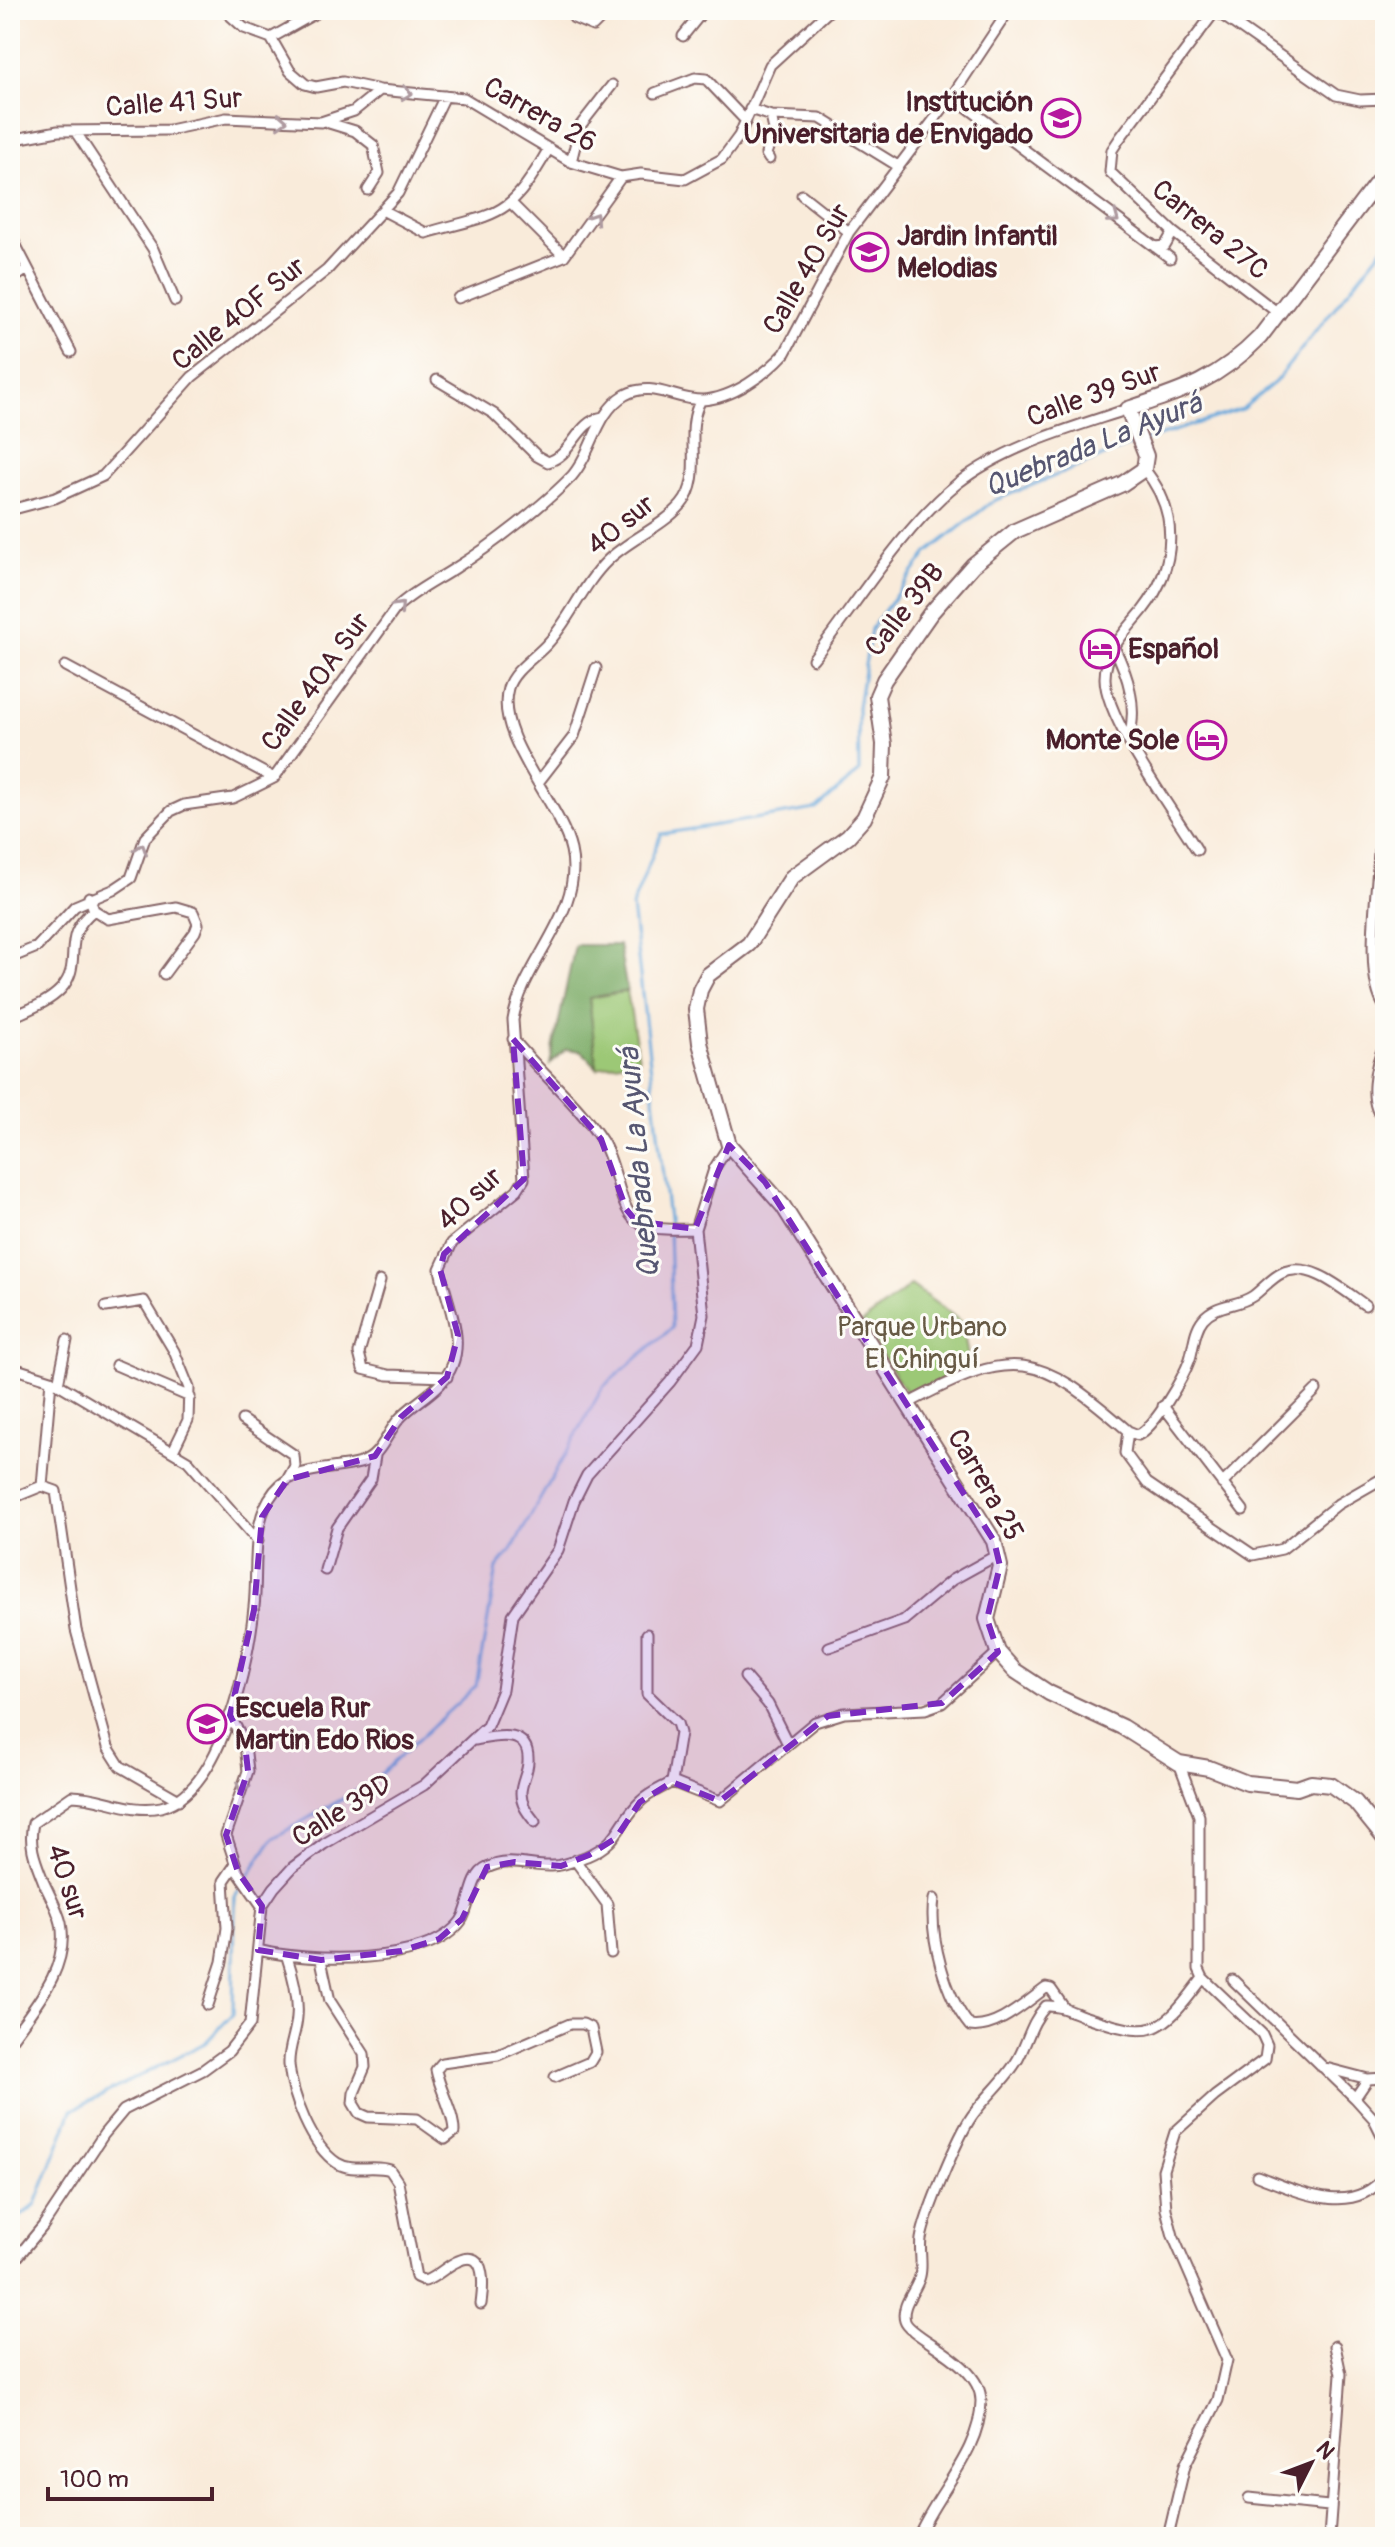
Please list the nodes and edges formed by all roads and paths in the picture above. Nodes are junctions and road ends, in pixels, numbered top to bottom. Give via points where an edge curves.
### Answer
1 (224, 10) edge
2 (321, 10) edge
3 (609, 10) edge
4 (704, 10) edge
5 (830, 10) edge
6 (1009, 10) edge
7 (1216, 10) edge
8 (574, 18) dead end
9 (683, 36) dead end
10 (271, 38) junction
11 (612, 85) dead end
12 (380, 90) junction
13 (655, 93) dead end
14 (445, 96) junction
15 (952, 96) junction
16 (1385, 99) edge
17 (750, 109) junction
18 (771, 116) junction
19 (746, 121) junction
20 (321, 122) junction
21 (75, 131) junction
22 (10, 140) edge
23 (548, 150) junction
24 (769, 159) dead end
25 (571, 162) junction
26 (898, 166) junction
27 (1385, 172) edge
28 (621, 177) junction
29 (368, 190) dead end
30 (802, 195) dead end
31 (512, 204) junction
32 (384, 211) junction
33 (849, 232) junction
34 (1173, 232) junction
35 (10, 234) edge
36 (1155, 247) junction
37 (564, 256) junction
38 (1170, 258) dead end
39 (27, 269) junction
40 (10, 281) edge
41 (458, 298) dead end
42 (175, 301) dead end
43 (1278, 313) junction
44 (71, 352) dead end
45 (437, 380) dead end
46 (701, 400) junction
47 (1128, 409) junction
48 (603, 417) junction
49 (1145, 463) junction
50 (10, 510) edge
51 (1114, 647) junction
52 (813, 659) dead end
53 (65, 666) dead end
54 (596, 668) dead end
55 (1129, 738) junction
56 (274, 778) junction
57 (540, 780) junction
58 (1197, 850) dead end
59 (1379, 850) dead end
60 (89, 897) junction
61 (94, 910) junction
62 (10, 958) edge
63 (164, 974) dead end
64 (1385, 1007) edge
65 (10, 1018) edge
66 (513, 1039) junction
67 (1385, 1044) edge
68 (1385, 1121) edge
69 (729, 1145) junction
70 (695, 1229) junction
71 (380, 1281) dead end
72 (1365, 1305) dead end
73 (106, 1307) dead end
74 (67, 1340) dead end
75 (116, 1365) dead end
76 (10, 1367) edge
77 (447, 1377) junction
78 (55, 1382) junction
79 (1316, 1390) dead end
80 (190, 1397) junction
81 (907, 1404) junction
82 (1163, 1406) junction
83 (242, 1420) dead end
84 (1128, 1431) junction
85 (173, 1451) junction
86 (375, 1456) junction
87 (1385, 1477) edge
88 (287, 1480) junction
89 (1222, 1484) junction
90 (42, 1486) junction
91 (10, 1499) edge
92 (1243, 1510) dead end
93 (258, 1541) junction
94 (999, 1554) junction
95 (325, 1570) dead end
96 (647, 1634) dead end
97 (829, 1647) dead end
98 (998, 1652) junction
99 (745, 1677) dead end
100 (230, 1715) junction
101 (475, 1740) junction
102 (788, 1744) junction
103 (1179, 1763) junction
104 (672, 1782) junction
105 (179, 1800) junction
106 (535, 1822) dead end
107 (1385, 1839) edge
108 (575, 1860) junction
109 (237, 1869) junction
110 (934, 1899) dead end
111 (262, 1906) junction
112 (258, 1950) junction
113 (611, 1953) dead end
114 (287, 1957) junction
115 (321, 1960) junction
116 (1203, 1978) junction
117 (1233, 1980) dead end
118 (208, 2005) dead end
119 (1066, 2009) junction
120 (10, 2041) edge
121 (1321, 2067) junction
122 (555, 2077) dead end
123 (1385, 2078) edge
124 (1368, 2079) junction
125 (1355, 2098) junction
126 (1385, 2141) edge
127 (1257, 2176) dead end
128 (1385, 2176) edge
129 (10, 2266) edge
130 (481, 2304) dead end
131 (1335, 2346) dead end
132 (1249, 2498) dead end
133 (1329, 2506) junction
134 (918, 2537) edge
135 (1168, 2537) edge
136 (1329, 2537) edge

1 - 10 street via 256,34
2 - 10 street
3 - 8 street via 593,26
4 - 9 street
5 - 17 street via 770,65
6 - 15 street, Calle 40 Sur
7 - 16 street via 1336,95
7 - 34 street, Carrera 27C via 1112,150 1110,172 1115,181
10 - 12 street, Carrera 26 via 290,71 305,84 343,82
11 - 25 street via 580,126
12 -> 14 street, Carrera 26
12 - 20 street, Calle 41 Sur via 354,111
13 - 19 street via 706,79
14 - 23 street, Carrera 26 via 478,103
14 - 32 street, Calle 40F Sur
15 - 26 street, Calle 40 Sur
15 -> 36 street
17 - 18 street
17 - 19 street
18 - 24 street
18 - 26 street via 820,118
19 - 28 street, Carrera 26 via 714,166 685,179
21 -> 20 street, Calle 41 Sur via 169,130 226,118
20 - 29 street via 344,126 373,145 379,173
21 - 22 street, Calle 41 Sur
21 - 42 street via 153,249
23 - 25 street, Carrera 26
23 - 31 street
25 - 28 street, Carrera 26
26 - 33 street, Calle 40 Sur
27 - 43 street, Calle 39 Sur
37 -> 28 street
30 - 33 street
31 - 32 street via 474,222 426,233
31 - 37 street
32 - 50 street, Calle 40F Sur via 305,291 192,377 103,476 55,498
33 - 46 street, Calle 40 Sur via 785,353 749,382
34 - 36 street via 1165,246
34 - 43 street, Carrera 27C
35 - 39 street
36 - 38 street
37 - 41 street
39 - 40 street
39 - 44 street
43 - 47 street, Calle 39 Sur via 1222,372
45 - 48 street via 494,414 548,462 568,448 587,422
46 - 48 street, Calle 40A Sur via 645,389 621,397
46 - 57 street, 40 sur via 693,423 690,489 681,505 606,562 560,629 508,687 509,721
47 - 49 street
47 - 52 street, Calle 39 Sur via 1007,455 960,482 909,535
56 -> 48 street, Calle 40A Sur via 396,608 552,494 582,462
49 - 51 street via 1168,512 1169,559 1155,594
49 - 69 street, Calle 39B via 1122,484 1042,516 994,547 930,614 884,680 877,696 883,777 864,818 792,877 758,933 708,975 700,990 700,1043
51 - 55 street via 1133,706
51 - 55 street via 1107,664 1107,693
53 - 56 street
54 - 57 street via 574,736
55 - 58 street
60 -> 56 street, Calle 40A Sur via 131,878 145,838 171,811 233,798
57 - 66 street, 40 sur via 564,830 572,871 558,923 516,999
59 - 64 street via 1375,962
60 - 61 street
60 - 62 street, Calle 40A Sur via 37,947
61 - 63 street via 108,919 176,907 193,912 195,932
61 - 65 street via 74,931 70,974 63,987
66 - 70 street via 601,1139 615,1163 626,1209 636,1221 649,1227
66 - 77 street, 40 sur via 524,1179 444,1254 442,1279 458,1335
67 - 68 street via 1375,1101 1377,1114
69 - 70 street via 714,1169
69 - 81 street, Carrera 25 via 783,1206
70 - 101 street, Calle 39D via 704,1299 698,1344 587,1475 558,1550 513,1615 497,1707
71 - 77 street via 359,1353 363,1369
72 - 82 street via 1304,1270 1284,1272 1248,1299 1211,1311
73 - 80 street via 139,1299 149,1305 183,1370
74 - 78 street
75 - 80 street
76 - 78 street
77 - 86 street via 401,1417
78 - 85 street
78 - 90 street
79 - 89 street
80 - 85 street via 188,1420
81 - 84 street via 983,1370 1031,1365 1056,1374
81 - 94 street, Carrera 25
82 - 84 street via 1144,1432
82 - 89 street
83 - 88 street via 294,1455
84 - 87 street via 1125,1453 1147,1483 1253,1555 1282,1549 1338,1504
85 - 93 street via 210,1482
86 - 88 street
86 - 95 street via 371,1479 337,1528
88 - 93 street via 267,1502
89 - 92 street
90 - 91 street
90 - 105 street via 56,1491 60,1501 76,1630 108,1747 120,1766
93 - 100 street via 254,1610
94 - 97 street via 952,1580 904,1620
94 - 98 street, Carrera 25 via 987,1619
96 - 104 street via 647,1694 677,1723 680,1733
98 - 102 street via 942,1703 925,1709 828,1716
98 - 103 street via 1028,1680 1122,1727
99 - 102 street via 768,1704
100 - 105 street via 208,1766
100 -> 109 street via 245,1745 248,1771 226,1835
101 - 106 street via 508,1734 527,1749 521,1795
101 - 111 street, Calle 39D via 398,1803 293,1867
102 - 104 street via 720,1801
103 - 107 street via 1247,1783 1331,1785 1355,1802
103 - 116 street via 1199,1816 1196,1959
104 - 108 street via 640,1802 610,1844
105 - 120 street, 40 sur via 149,1809 72,1796 33,1823 33,1856 61,1922 63,1943 47,1988
108 - 113 street via 607,1904
108 - 115 street via 548,1867 515,1862 487,1867 478,1876 462,1919 439,1939 401,1951
109 - 111 street
109 - 118 street via 224,1881 227,1928
110 - 119 street via 935,1947 970,2026 982,2026 1018,2009 1046,1988
111 - 112 street
112 - 114 street
112 - 129 street via 250,2024 229,2051 124,2110
114 - 115 street
114 - 130 street via 297,2018 289,2066 315,2135 339,2164 390,2170 398,2182 416,2277 425,2281 460,2259 471,2259 481,2265 485,2277
115 - 122 street via 330,2001 364,2054 353,2103 359,2113 417,2119 445,2139 454,2132 454,2124 436,2070 442,2063 498,2055 570,2024 591,2028 596,2052 590,2062
116 - 119 street via 1178,2012 1147,2030 1118,2029
116 - 135 street via 1262,2034 1267,2052 1175,2132 1163,2170 1173,2236 1227,2360 1218,2400 1185,2465
117 - 121 street
119 - 134 street via 1046,2006 1038,2015 1018,2060 971,2118 921,2238 921,2274 904,2320 950,2353 981,2397 980,2418 962,2464 930,2506
121 - 124 street
121 - 125 street
123 - 124 street
124 - 125 street
125 - 126 street
127 - 128 street via 1312,2195 1343,2199 1369,2192
131 - 133 street via 1341,2374
132 - 133 street
133 - 136 street

